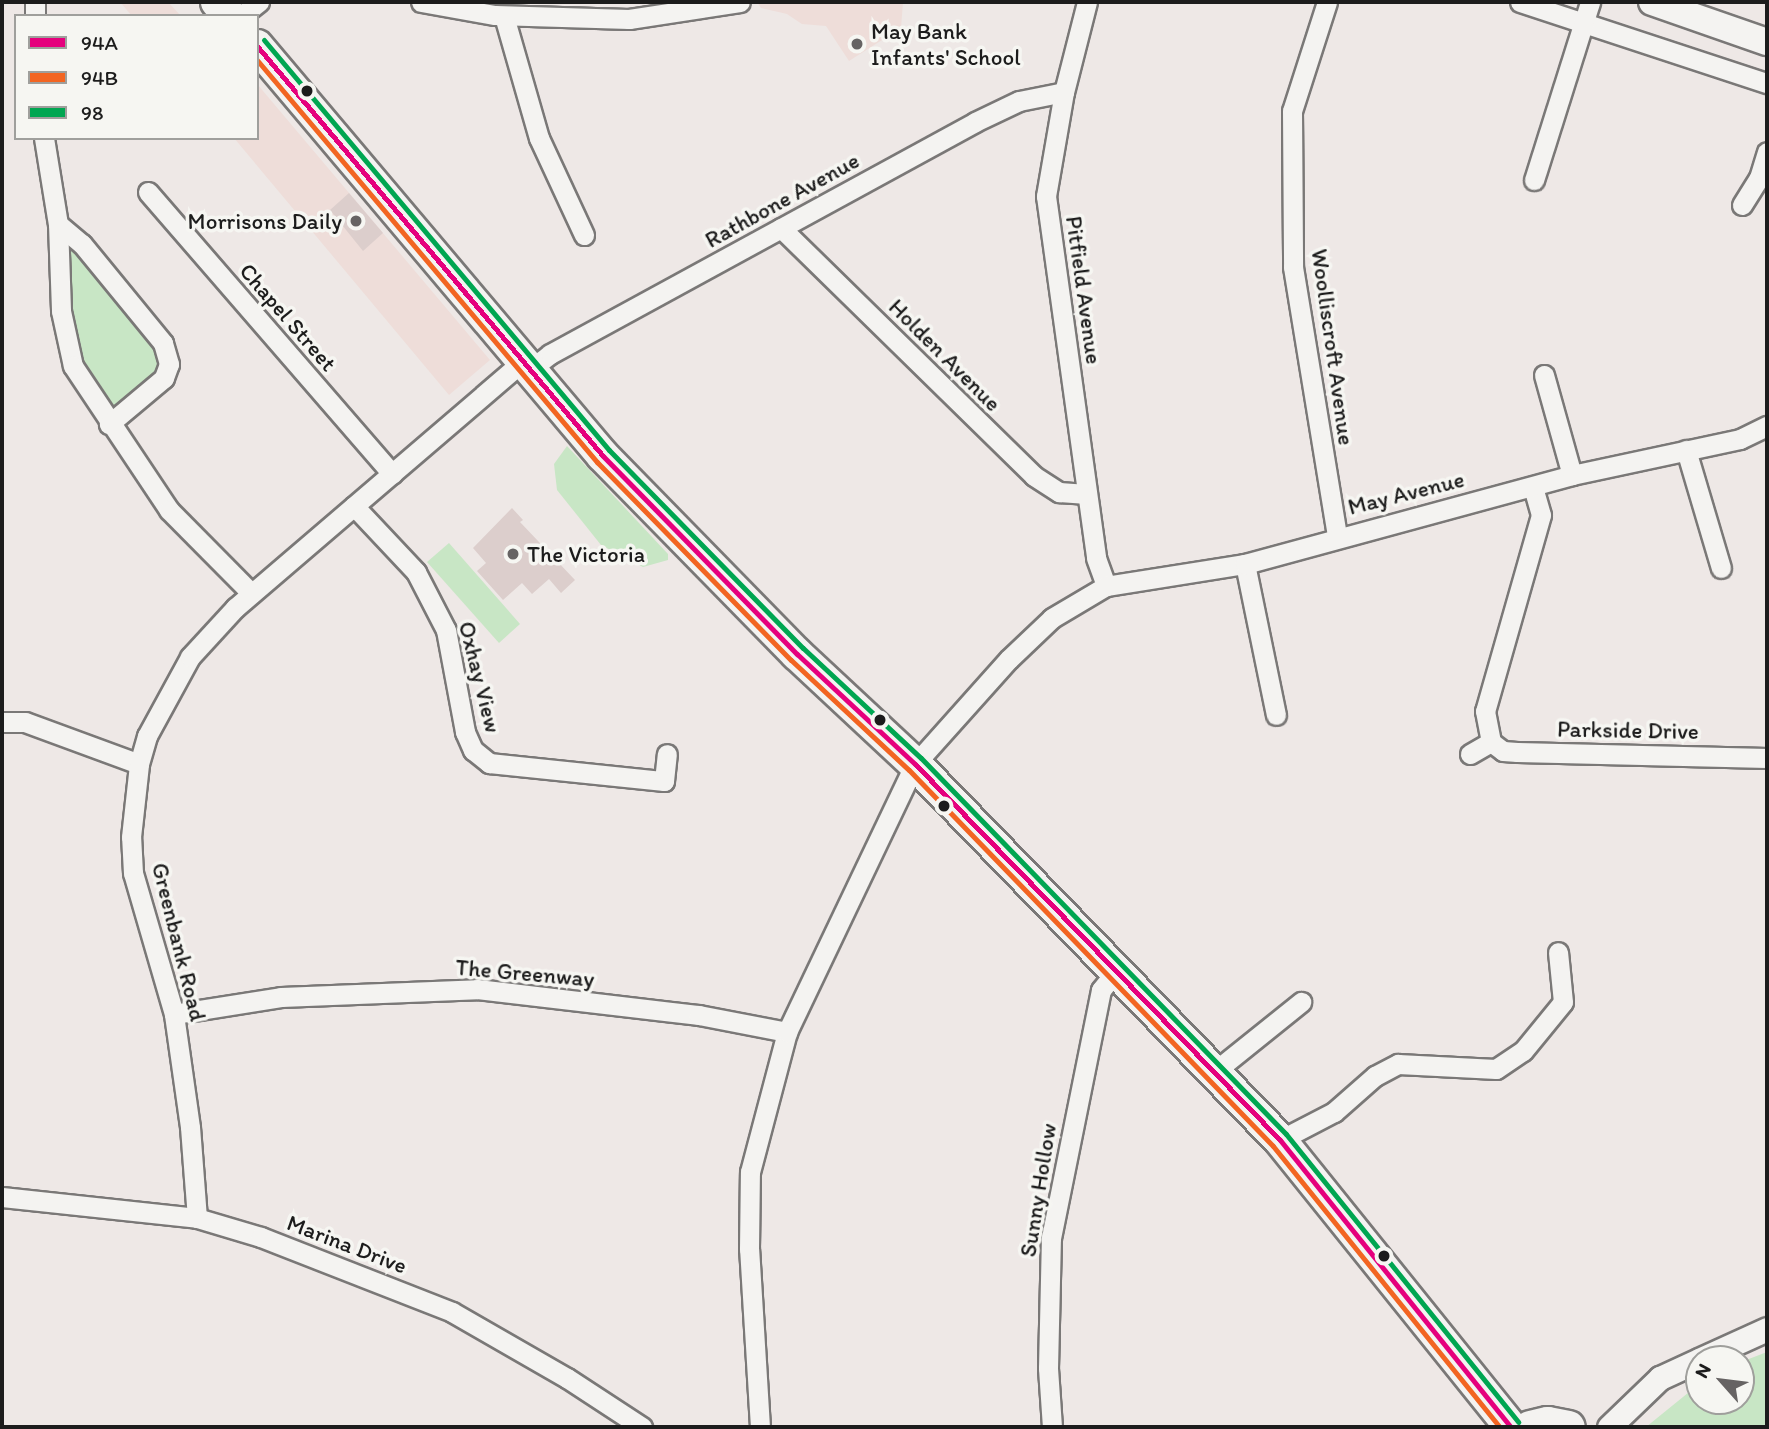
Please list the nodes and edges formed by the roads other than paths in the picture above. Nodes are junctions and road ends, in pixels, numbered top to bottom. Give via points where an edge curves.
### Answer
1 (260, 2) edge
2 (421, 2) edge
3 (740, 2) edge
4 (1087, 2) edge
5 (1326, 2) edge
6 (1520, 2) edge
7 (1590, 2) edge
8 (1652, 2) edge
9 (244, 14) edge
10 (504, 16) junction
11 (1583, 23) junction
12 (1767, 42) edge
13 (259, 48) edge
14 (1767, 83) edge
15 (1064, 92) junction
16 (44, 140) edge
17 (1767, 152) edge
18 (1534, 180) dead end
19 (148, 192) dead end
20 (1742, 205) dead end
21 (58, 224) junction
22 (781, 228) junction
23 (584, 235) dead end
24 (527, 365) junction
25 (1544, 375) dead end
26 (110, 424) junction
27 (1767, 426) edge
28 (1686, 450) junction
29 (1572, 475) junction
30 (387, 477) junction
31 (1533, 487) junction
32 (1087, 494) junction
33 (354, 506) junction
34 (1338, 535) junction
35 (1245, 564) junction
36 (1721, 568) dead end
37 (1106, 586) junction
38 (251, 593) junction
39 (1276, 715) dead end
40 (2, 722) edge
41 (1491, 742) junction
42 (667, 754) dead end
43 (1470, 754) dead end
44 (1767, 758) edge
45 (139, 764) junction
46 (915, 764) junction
47 (1558, 952) dead end
48 (1117, 970) junction
49 (1301, 1002) dead end
50 (174, 1014) junction
51 (787, 1032) junction
52 (1214, 1072) junction
53 (1280, 1140) junction
54 (2, 1197) edge
55 (197, 1218) junction
56 (1767, 1329) edge
57 (1732, 1345) edge
58 (1685, 1367) edge
59 (642, 1427) edge
60 (760, 1427) edge
61 (1052, 1427) edge
62 (1511, 1427) edge
63 (1530, 1427) edge
64 (1569, 1427) edge
65 (1609, 1427) edge

1 - 9 street
2 - 10 street
3 - 10 street via 629,19
4 - 15 street, Pitfield Avenue
5 - 34 street, Woolliscroft Avenue via 1293,111 1293,267
6 - 11 street
7 - 11 street
8 - 12 main road
10 - 23 street via 539,138
11 - 14 street
11 - 18 street
13 - 24 highway
15 - 22 street, Rathbone Avenue via 1019,101
15 - 32 street, Pitfield Avenue via 1046,196
16 - 21 street
17 - 20 street via 1759,178
19 - 30 street, Chapel Street
21 - 26 street via 61,311 73,366
21 - 26 street via 82,244 163,343 169,364 164,378
22 - 24 street, Rathbone Avenue
22 - 32 street, Holden Avenue via 1034,476 1059,492
24 - 30 street, Rathbone Avenue
24 - 46 highway via 603,456 797,654
25 - 29 street
26 - 38 street via 169,510
27 - 28 street, May Avenue via 1740,439
28 - 29 street, May Avenue
28 - 36 street
29 - 31 street, May Avenue
30 - 33 street, Greenbank Road
31 - 34 street, May Avenue
31 - 41 street via 1541,516 1485,711
32 - 37 street, Pitfield Avenue via 1096,558
33 - 38 street, Greenbank Road
33 - 42 street, Oxhay View via 416,572 440,618 465,732 473,750 489,763 664,780
34 - 35 street, May Avenue
35 - 37 street, May Avenue
35 - 39 street
37 - 46 street, May Avenue via 1052,618
38 - 45 street, Greenbank Road via 190,657 163,701
40 - 45 street via 25,722
41 - 43 street
41 - 44 street, Parkside Drive via 1503,751 1517,752
45 - 50 street, Greenbank Road via 131,837 133,873
46 - 48 highway
46 - 51 street, May Avenue
47 - 53 street via 1563,1002 1523,1051 1496,1069 1398,1064 1375,1076 1334,1112
48 - 52 highway
48 - 61 street, Sunny Hollow via 1101,990 1051,1238 1048,1368
49 - 52 street
50 - 51 street, The Greenway via 282,997 477,989 699,1015
50 - 55 street, Greenbank Road
51 - 60 street, May Avenue via 750,1172 748,1249
52 - 53 highway
53 - 62 highway
54 - 55 street, Marina Drive
55 - 59 street, Marina Drive via 318,1257 452,1312
56 - 57 street
58 - 65 street via 1660,1378
63 - 64 highway via 1548,1423

